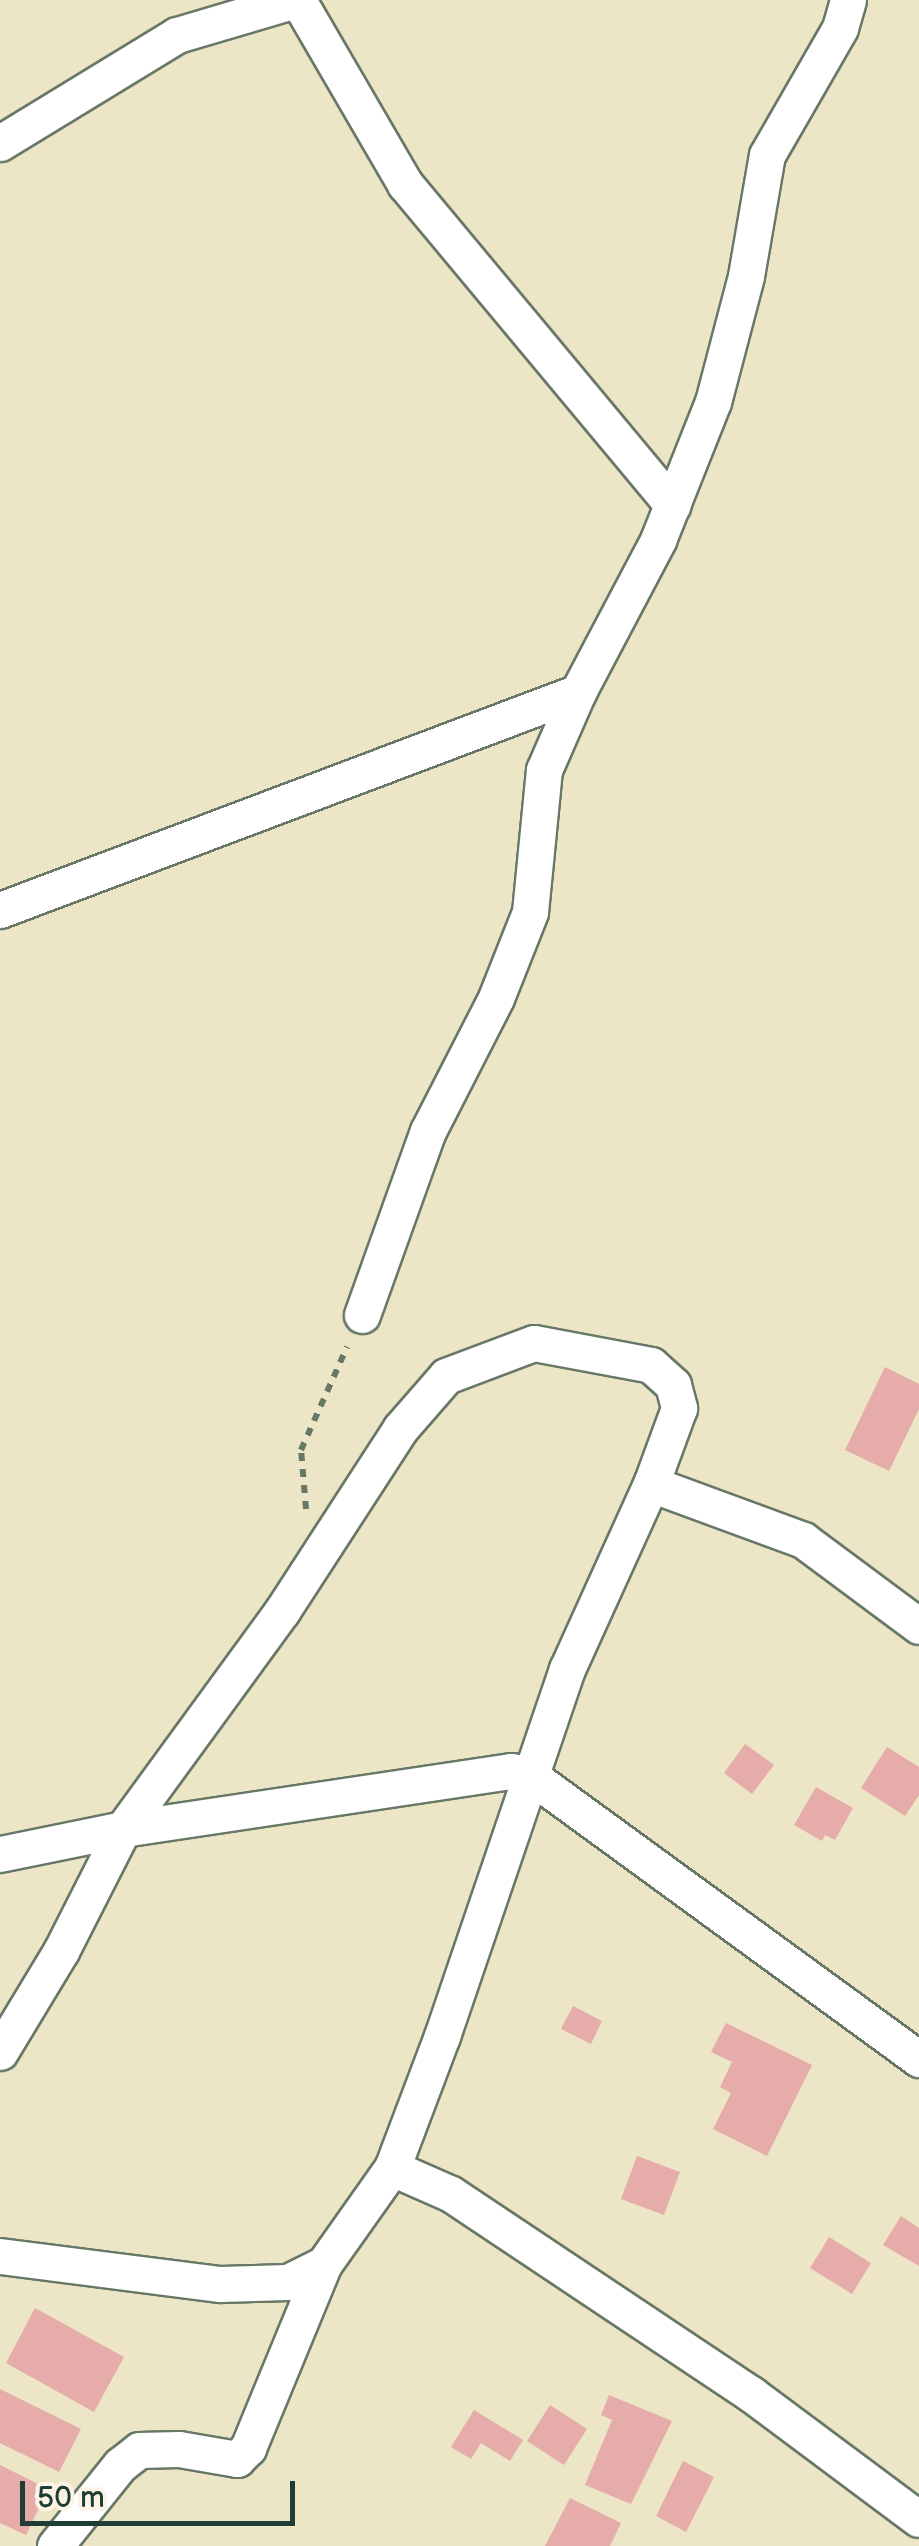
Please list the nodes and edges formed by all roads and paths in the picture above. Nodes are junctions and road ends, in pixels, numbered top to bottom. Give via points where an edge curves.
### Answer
1 (296, 0) edge
2 (848, 0) edge
3 (0, 143) edge
4 (672, 506) junction
5 (578, 692) junction
6 (0, 910) edge
7 (362, 1314) joint
8 (651, 1484) junction
9 (312, 1565) junction
10 (919, 1626) edge
11 (528, 1774) junction
12 (124, 1829) junction
13 (0, 1854) edge
14 (0, 2052) edge
15 (919, 2059) edge
16 (392, 2168) junction
17 (0, 2256) edge
18 (324, 2264) junction
19 (919, 2519) edge
20 (55, 2546) edge

1 - 3 street via 177,34
1 - 4 street via 404,184
2 - 4 street via 840,28 767,156 746,276 713,402
4 - 5 street
5 - 6 street
5 - 7 street via 544,770 530,912 496,998 428,1130
7 - 9 path via 301,1450
8 - 9 street via 679,1408 673,1385 650,1365 534,1343 446,1376 400,1429
8 - 10 street via 803,1540
8 - 11 street
9 - 12 street
11 - 12 street via 512,1771
11 - 15 street
11 - 16 street
12 - 13 street
12 - 14 street
16 - 18 street
16 - 19 street via 451,2194 751,2394
17 - 18 street via 220,2284 288,2282
18 - 20 street via 248,2448 237,2459 139,2450

